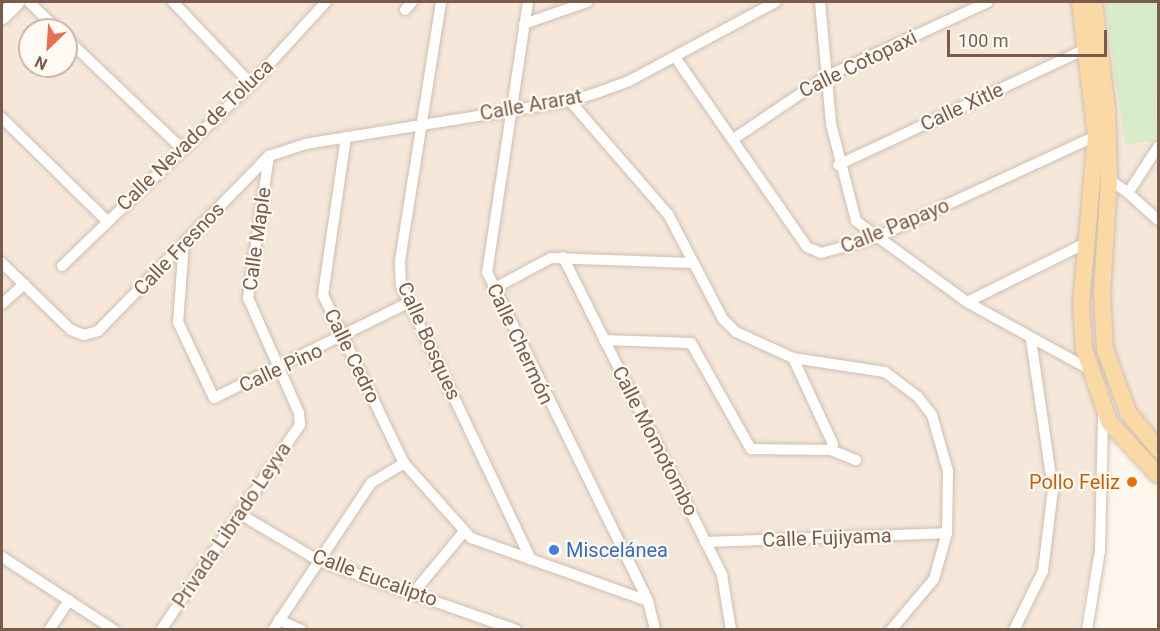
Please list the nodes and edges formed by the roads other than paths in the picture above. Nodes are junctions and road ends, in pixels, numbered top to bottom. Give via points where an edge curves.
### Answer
1 (16, 2) edge
2 (28, 2) edge
3 (173, 2) edge
4 (326, 2) edge
5 (441, 2) edge
6 (528, 2) edge
7 (587, 2) edge
8 (776, 2) edge
9 (820, 2) edge
10 (988, 2) edge
11 (1080, 2) edge
12 (1094, 2) edge
13 (2, 16) edge
14 (45, 18) edge
15 (524, 24) junction
16 (78, 49) edge
17 (1086, 49) junction
18 (675, 57) junction
19 (825, 77) junction
20 (251, 84) junction
21 (570, 101) junction
22 (512, 108) junction
23 (2, 118) edge
24 (423, 123) junction
25 (346, 136) junction
26 (1096, 136) junction
27 (735, 138) junction
28 (180, 147) junction
29 (1158, 147) edge
30 (269, 156) junction
31 (838, 165) junction
32 (1109, 179) junction
33 (1128, 192) junction
34 (1158, 220) edge
35 (106, 221) junction
36 (876, 238) junction
37 (1088, 242) junction
38 (184, 243) junction
39 (563, 257) junction
40 (2, 263) edge
41 (691, 263) junction
42 (62, 266) dead end
43 (24, 284) junction
44 (493, 289) junction
45 (967, 302) junction
46 (408, 303) junction
47 (2, 304) edge
48 (343, 338) junction
49 (1031, 339) junction
50 (604, 340) junction
51 (794, 358) junction
52 (279, 369) junction
53 (1089, 369) junction
54 (1103, 409) junction
55 (301, 419) joint
56 (1158, 449) edge
57 (831, 450) junction
58 (856, 460) dead end
59 (404, 463) junction
60 (1158, 475) edge
61 (240, 514) junction
62 (463, 533) junction
63 (948, 533) junction
64 (705, 542) junction
65 (2, 556) edge
66 (531, 560) junction
67 (319, 561) junction
68 (414, 592) junction
69 (69, 600) junction
70 (648, 601) junction
71 (276, 625) edge
72 (50, 630) edge
73 (114, 630) edge
74 (161, 630) edge
75 (301, 630) edge
76 (516, 630) edge
77 (655, 630) edge
78 (731, 630) edge
79 (891, 630) edge
80 (1014, 630) edge
81 (1087, 630) edge

1 - 13 street
2 - 14 street
3 - 20 street
4 - 20 street, Calle Nevado de Toluca
5 - 24 street, Calle Bosques
6 - 15 street, Calle Chermón
7 - 15 street
8 - 18 street, Calle Ararat
9 - 19 street
10 - 19 street, Calle Cotopaxi
11 - 17 main road
12 - 32 main road via 1107,111
15 - 22 street, Calle Chermón
16 - 28 street
17 - 26 main road
17 - 31 street, Calle Xitle
18 - 21 street, Calle Ararat via 629,81
18 - 27 street, Calle Papayo
19 - 27 street, Calle Cotopaxi
19 - 31 street
20 - 28 street, Calle Nevado de Toluca
21 - 22 street, Calle Ararat
21 - 41 street via 603,144 654,196
22 - 24 street, Calle Ararat
22 - 44 street, Calle Chermón via 486,264
23 - 35 street
24 - 25 street, Calle Ararat
24 - 46 street, Calle Bosques via 400,262
25 - 30 street, Calle Ararat
25 - 48 street, Calle Cedro via 323,295
26 - 36 street, Calle Papayo
26 - 37 main road
27 - 36 street, Calle Papayo via 813,252 831,252
28 - 35 street, Calle Nevado de Toluca
29 - 33 street
30 - 38 street, Calle Fresnos
30 - 52 street, Calle Maple via 248,298
31 - 36 street via 856,220
32 - 33 street
32 - 56 main road via 1102,294 1105,349 1128,412
33 - 34 street
35 - 42 street, Calle Nevado de Toluca
36 - 45 street
37 - 45 street
37 - 53 main road via 1081,304
38 - 43 street, Calle Fresnos via 98,331 84,335 71,330
38 - 52 street, Calle Pino via 178,322 210,396 217,398
39 - 41 street
39 - 44 street via 538,264
39 - 50 street, Calle Momotombo
40 - 43 street
41 - 51 street via 723,319 736,332
43 - 47 street
44 - 70 street, Calle Chermón
45 - 49 street
46 - 48 street, Calle Pino
46 - 66 street, Calle Bosques
48 - 52 street, Calle Pino
48 - 59 street, Calle Cedro
49 - 53 street
49 - 80 street via 1041,381 1053,490 1043,571
50 - 57 street via 691,343 748,446
50 - 64 street, Calle Momotombo
51 - 57 street via 833,444
51 - 63 street via 885,372 918,397 939,428 944,450
52 - 55 street, Calle Maple
53 - 54 main road
54 - 60 main road
54 - 81 street via 1100,551
55 - 61 street, Privada Librado Leyva
57 - 58 street
59 - 62 street, Calle Cedro
59 - 67 street via 371,483
61 - 67 street, Calle Eucalipto
61 - 74 street, Privada Librado Leyva
62 - 66 street
62 - 68 street
63 - 64 street, Calle Fujiyama
63 - 79 street via 934,579
64 - 78 street, Calle Momotombo via 722,575
65 - 69 street
66 - 70 street
67 - 68 street, Calle Eucalipto
67 - 71 street
68 - 76 street, Calle Eucalipto
69 - 72 street
69 - 73 street
70 - 77 street, Calle Chermón
71 - 75 street

